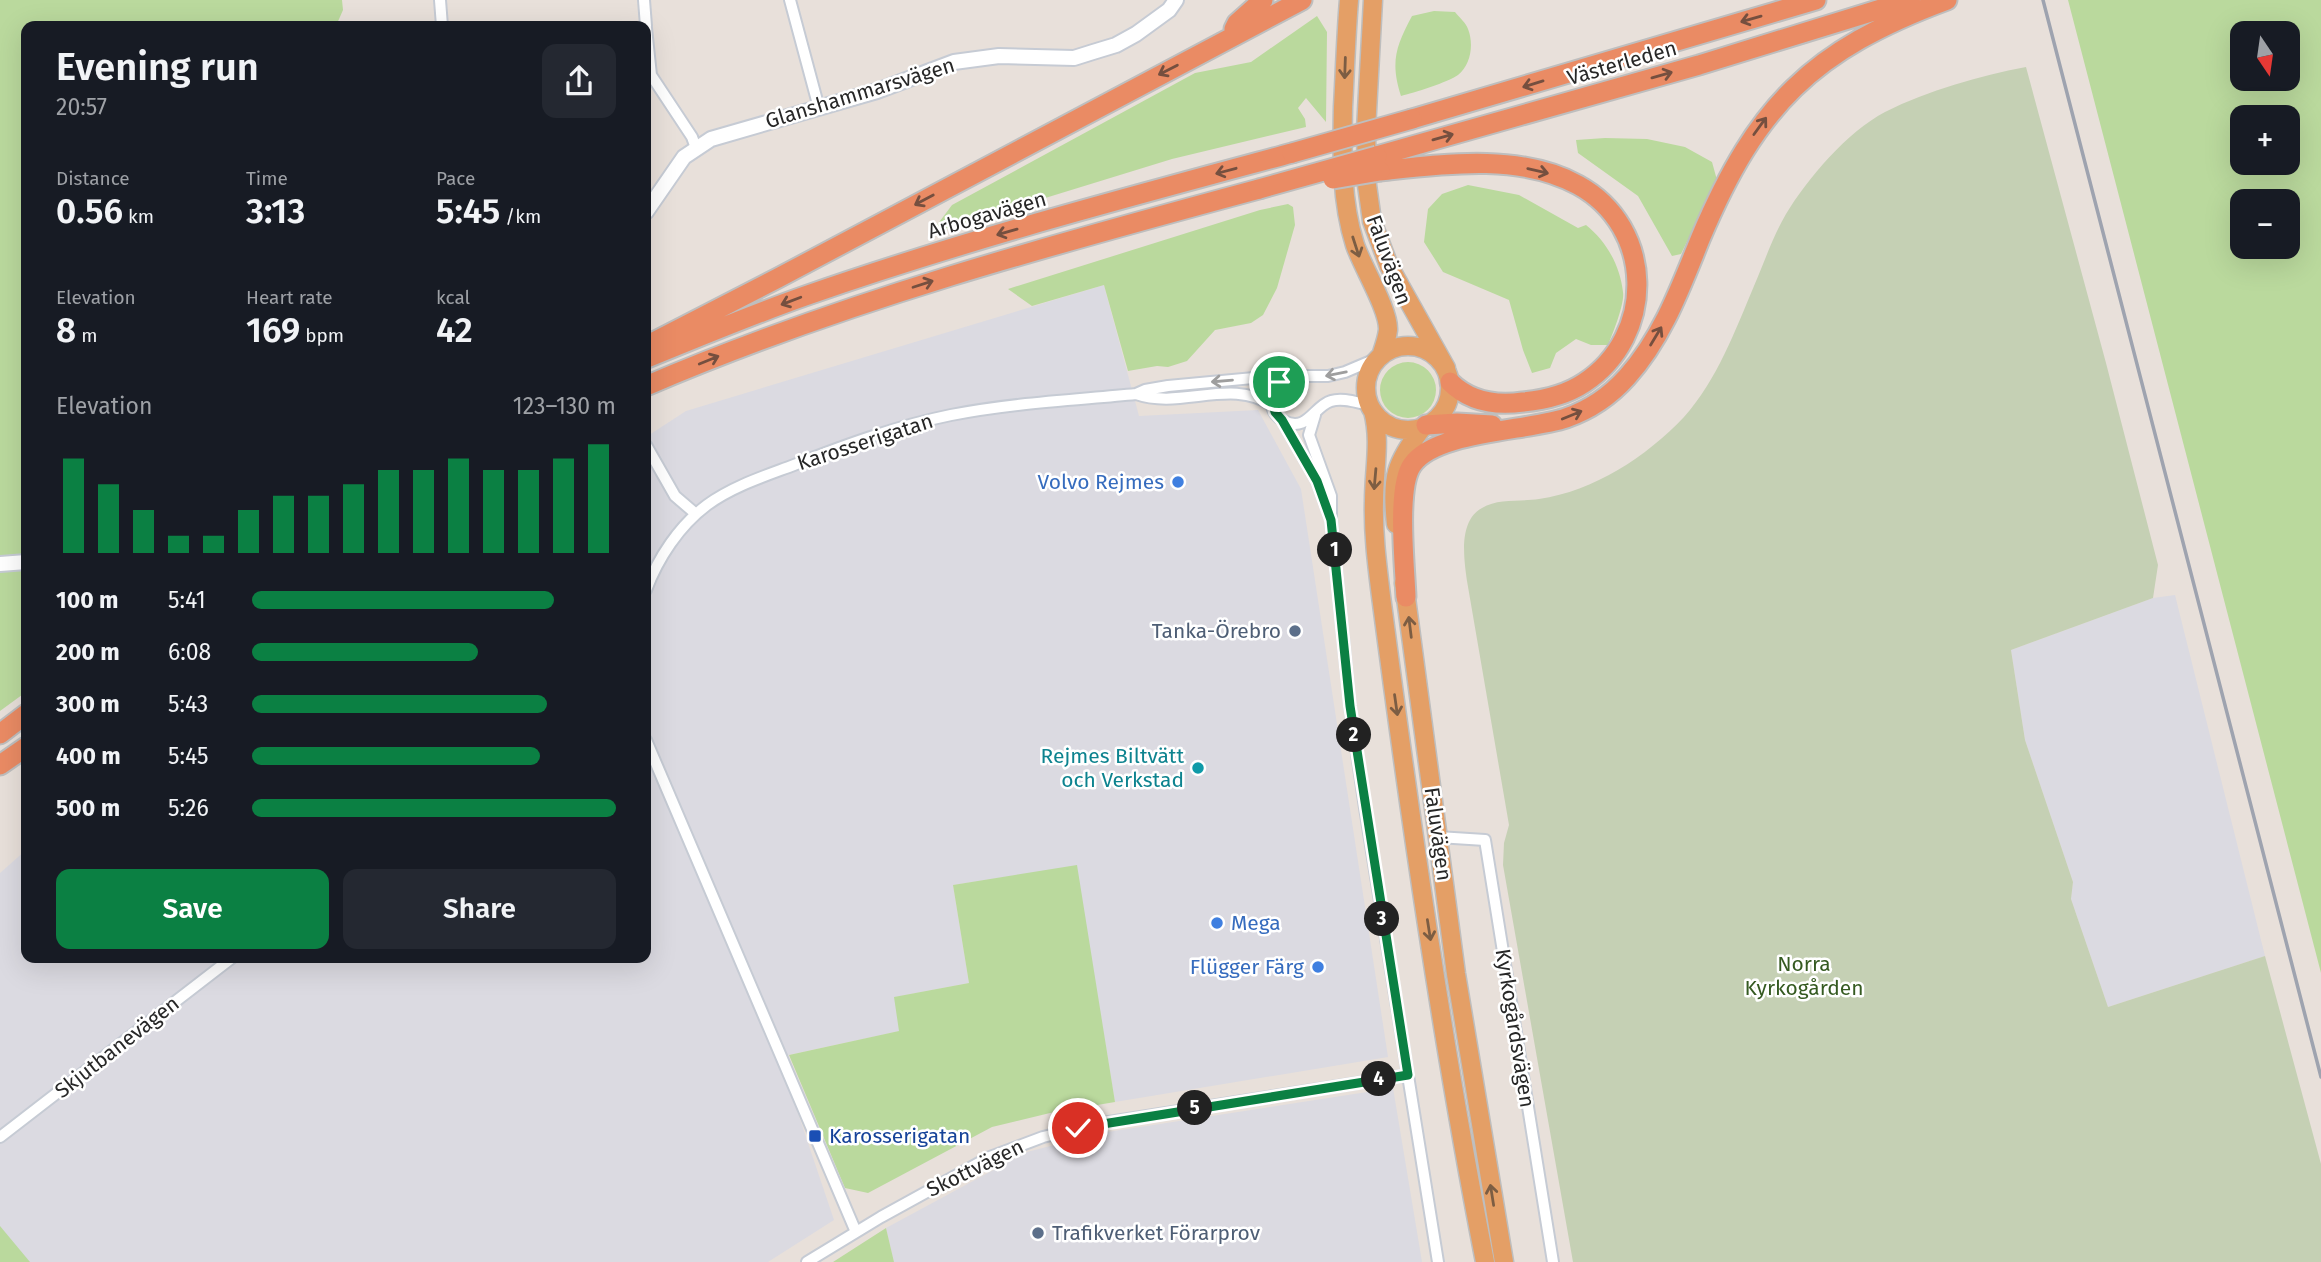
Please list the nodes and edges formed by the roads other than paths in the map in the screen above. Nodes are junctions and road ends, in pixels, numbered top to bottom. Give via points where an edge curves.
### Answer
1 (440, 0) edge
2 (644, 0) edge
3 (790, 0) edge
4 (1176, 0) edge
5 (1263, 0) edge
6 (1302, 0) edge
7 (1350, 0) edge
8 (1373, 0) edge
9 (1816, 0) edge
10 (1910, 0) edge
11 (1947, 0) edge
12 (1891, 14) junction
13 (442, 21) edge
14 (646, 21) edge
15 (1370, 37) junction
16 (1229, 40) junction
17 (651, 78) edge
18 (819, 108) junction
19 (1352, 135) junction
20 (696, 148) junction
21 (1379, 164) junction
22 (1259, 189) junction
23 (651, 205) edge
24 (651, 343) edge
25 (651, 356) edge
26 (1380, 357) junction
27 (1448, 375) junction
28 (1290, 377) junction
29 (651, 384) edge
30 (1136, 394) junction
31 (1273, 406) junction
32 (1371, 408) junction
33 (1315, 415) junction
34 (1282, 420) junction
35 (1424, 426) junction
36 (1524, 426) junction
37 (651, 454) edge
38 (696, 514) junction
39 (1331, 520) junction
40 (21, 562) edge
41 (0, 564) edge
42 (651, 578) edge
43 (1406, 597) junction
44 (21, 718) edge
45 (0, 734) edge
46 (21, 750) edge
47 (651, 752) edge
48 (0, 765) edge
49 (1437, 838) junction
50 (225, 963) edge
51 (1408, 1075) junction
52 (0, 1138) edge
53 (856, 1232) junction
54 (807, 1262) edge
55 (1438, 1262) edge
56 (1485, 1262) edge
57 (1504, 1262) edge
58 (1553, 1262) edge

1 - 13 street
2 - 14 street
3 - 18 street
4 - 18 street, Glanshammarsvägen via 1136,34 1074,58 954,62
5 - 16 highway via 1237,23
6 - 16 highway
7 - 15 highway via 1360,31
7 -> 19 highway
8 - 15 highway
9 -> 19 highway, Västerleden, bridge
10 - 12 highway, Västerleden
11 - 12 highway
21 -> 12 highway, Västerleden via 1865,13
36 -> 12 highway via 1578,413 1627,377 1666,320 1725,184 1754,135 1804,77 1872,33
15 - 19 highway
16 -> 24 highway
17 - 20 street
18 - 20 street, Glanshammarsvägen via 731,132
19 -> 25 highway, Arbogavägen, bridge via 885,269
19 -> 26 highway, Faluvägen via 1343,181 1350,227 1387,317
19 - 27 highway, Faluvägen via 1378,241
20 - 23 street, Glanshammarsvägen via 684,157
21 - 22 highway, bridge
21 - 22 highway, Västerleden, bridge via 1345,165
21 -> 27 highway via 1470,164 1545,172 1577,184 1604,204 1632,248 1638,281 1632,321 1614,355 1587,381 1544,399 1505,404 1473,399
29 -> 22 highway via 911,287
26 - 27 highway via 1398,347 1419,347 1436,356
26 -> 28 street, Karosserigatan via 1337,374
26 - 32 highway via 1367,381
27 - 35 highway via 1447,404
28 -> 30 street, Karosserigatan via 1168,386
28 - 31 street via 1275,386
30 - 31 street, Karosserigatan via 1147,398 1247,394
30 - 38 street, Karosserigatan via 991,409 895,429 742,485
31 - 34 street
32 - 33 street via 1333,400
32 - 35 highway via 1397,428
32 -> 56 highway, Faluvägen via 1378,438 1376,555 1424,897
33 - 34 street via 1298,424
33 - 39 street via 1309,435 1331,496
34 - 39 street via 1317,481
35 - 36 highway
35 - 43 highway, Faluvägen via 1402,455 1394,489
36 - 43 highway via 1443,445 1421,455 1412,466 1406,478 1403,512
37 - 38 street via 675,496
38 - 42 street, Karosserigatan via 671,542
39 - 51 street via 1352,719
40 - 41 street
49 -> 43 highway, Faluvägen
44 - 45 highway
46 - 48 highway
47 - 53 street
57 -> 49 highway, Faluvägen
49 - 58 street, Kyrkogårdsvägen via 1485,840
50 - 52 street, Skjutbanevägen
51 - 53 street, Skottvägen via 1060,1132 990,1157
51 - 55 street
53 - 54 street, Skottvägen

